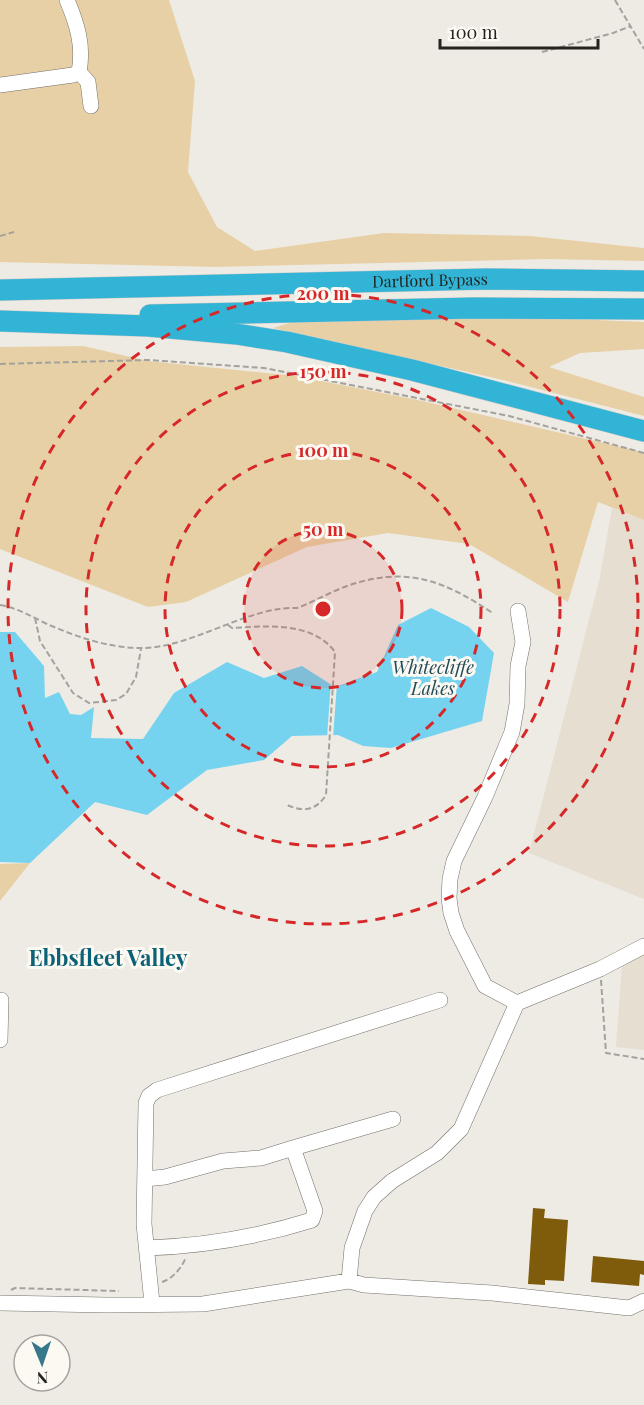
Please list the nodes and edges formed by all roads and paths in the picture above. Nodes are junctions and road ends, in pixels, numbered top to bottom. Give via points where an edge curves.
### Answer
1 (67, 0) edge
2 (615, 0) edge
3 (631, 26) junction
4 (642, 40) edge
5 (644, 49) edge
6 (542, 52) dead end
7 (79, 72) junction
8 (0, 85) edge
9 (91, 106) dead end
10 (14, 232) dead end
11 (0, 236) edge
12 (644, 281) edge
13 (0, 290) edge
14 (644, 309) edge
15 (0, 320) edge
16 (0, 363) edge
17 (644, 431) edge
18 (644, 453) edge
19 (0, 605) edge
20 (518, 611) dead end
21 (495, 614) dead end
22 (35, 618) junction
23 (228, 625) junction
24 (141, 648) junction
25 (285, 804) dead end
26 (644, 946) edge
27 (600, 969) junction
28 (1, 1000) edge
29 (440, 1000) dead end
30 (517, 1003) junction
31 (0, 1040) edge
32 (644, 1059) edge
33 (393, 1119) dead end
34 (293, 1148) junction
35 (145, 1179) junction
36 (185, 1246) junction
37 (147, 1248) junction
38 (349, 1281) junction
39 (162, 1282) dead end
40 (644, 1301) edge
41 (0, 1303) edge
42 (152, 1303) junction

1 - 7 street via 78,27
2 - 3 path
3 - 4 path
3 - 6 path
4 - 5 path
7 - 8 street
7 - 9 street via 88,82
10 - 11 path
12 - 13 highway, Dartford Bypass via 451,279
14 - 15 highway, Dartford Bypass via 461,308
15 - 17 highway via 148,326 288,342
16 - 18 path via 148,360 264,368 509,416
19 - 22 path
20 - 30 street via 523,642 513,728 454,861 449,898 457,932 485,986
21 - 23 path via 451,588 402,577 363,581 297,608
22 - 24 path via 93,642
22 - 24 path via 40,641 74,693 89,703 116,700 126,694 136,677
23 - 24 path via 171,644
23 - 25 path via 302,630 335,651 326,795 314,808 299,810
26 - 27 street
27 - 30 street
27 - 32 path via 606,1053
28 - 31 street
29 - 35 street via 153,1092 146,1103
30 - 38 street via 461,1129 437,1153 387,1185 365,1211 352,1248
33 - 34 street
34 - 35 street via 261,1158 223,1161
34 - 36 street via 314,1209 312,1220 255,1236
35 - 37 street
36 - 37 street
36 - 39 path via 185,1259 179,1270
37 - 42 street
38 - 40 street via 629,1308
38 - 42 street via 203,1304
41 - 42 street

